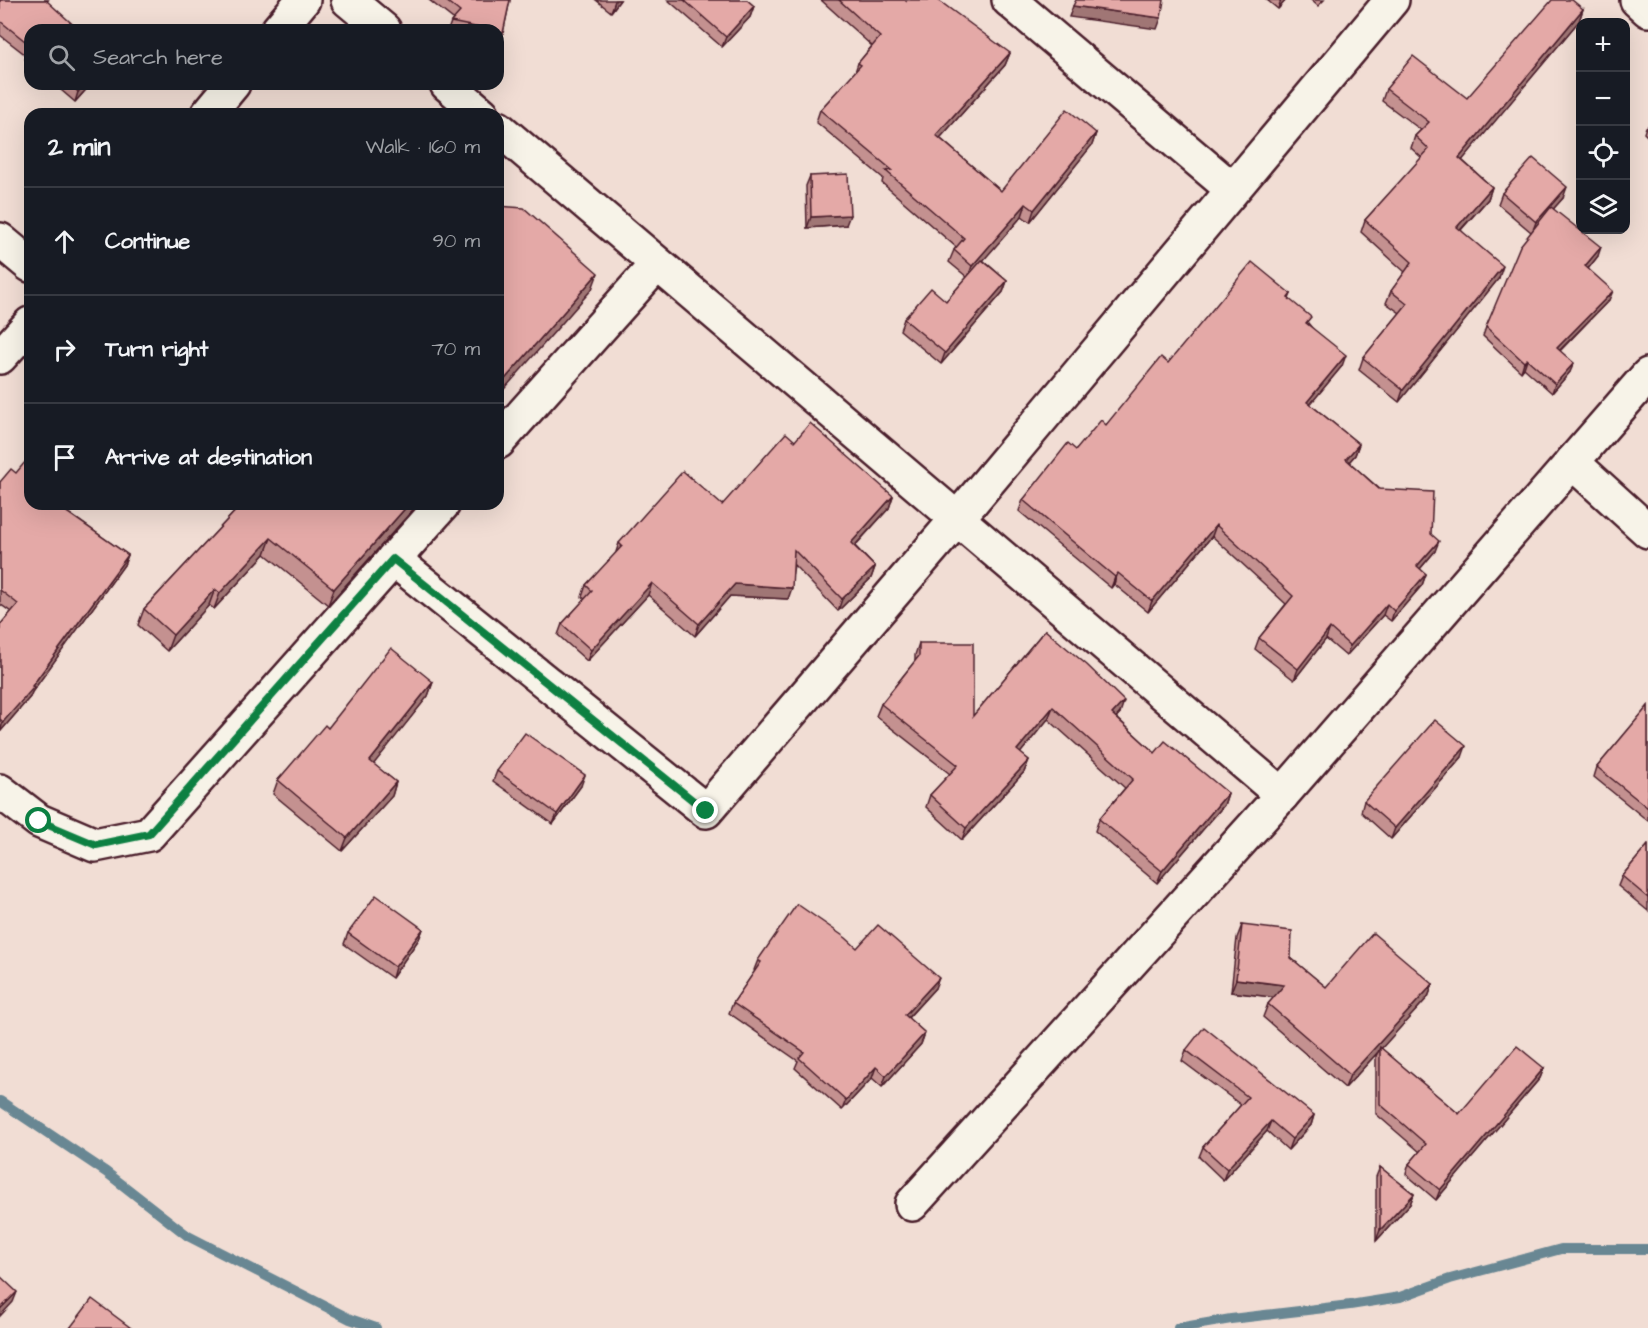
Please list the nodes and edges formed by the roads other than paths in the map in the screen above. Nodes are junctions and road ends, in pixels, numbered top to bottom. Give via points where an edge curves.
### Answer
1 (303, 0) edge
2 (348, 0) edge
3 (1009, 0) edge
4 (1392, 0) edge
5 (1637, 0) edge
6 (1648, 10) edge
7 (283, 24) edge
8 (377, 24) edge
9 (228, 90) edge
10 (454, 90) edge
11 (213, 108) edge
12 (475, 108) edge
13 (504, 133) edge
14 (1232, 189) junction
15 (0, 240) edge
16 (24, 260) edge
17 (657, 264) junction
18 (24, 331) edge
19 (0, 357) edge
20 (1648, 375) edge
21 (504, 435) edge
22 (1572, 462) junction
23 (438, 510) edge
24 (957, 519) junction
25 (1648, 531) edge
26 (393, 559) junction
27 (0, 791) edge
28 (1282, 795) junction
29 (912, 1204) dead end

1 - 7 street
2 - 8 street
3 - 14 street
4 - 14 street
5 - 6 street
9 - 11 street
10 - 12 street
13 - 17 street
14 - 24 street
15 - 16 street
17 - 21 street
17 - 24 street
18 - 19 street
20 - 22 street
22 - 25 street
22 - 28 street
23 - 26 street
24 - 26 street via 706,811
24 - 28 street
26 - 27 street via 149,834 96,845 39,821
28 - 29 street

